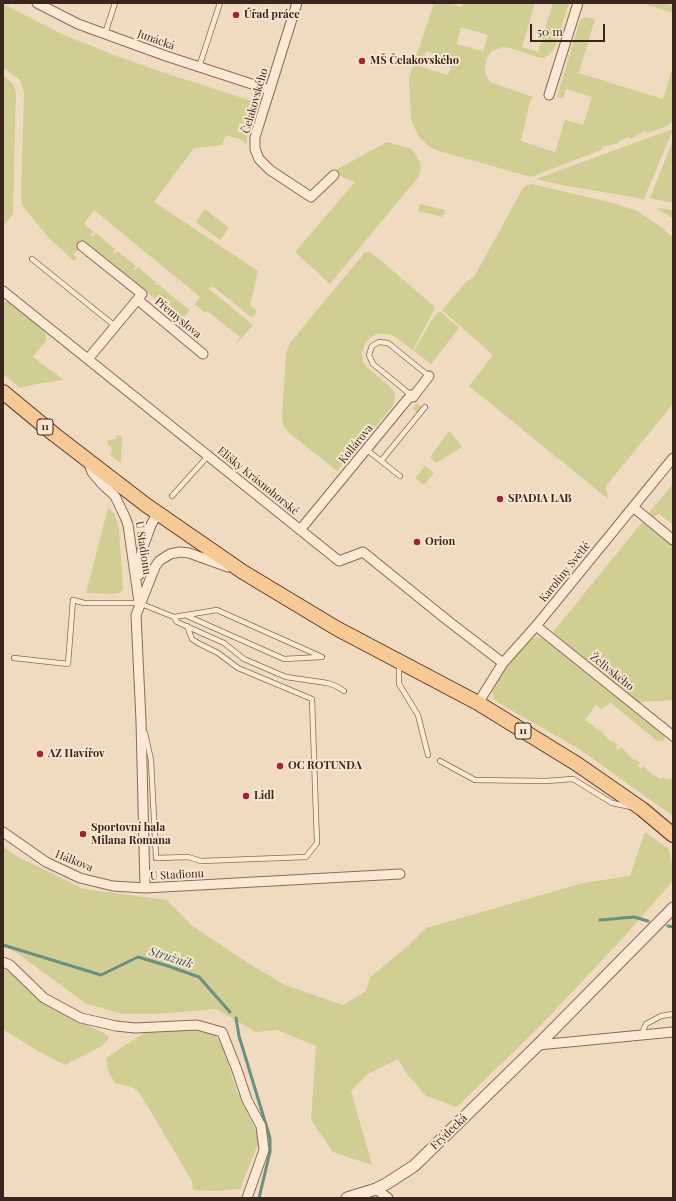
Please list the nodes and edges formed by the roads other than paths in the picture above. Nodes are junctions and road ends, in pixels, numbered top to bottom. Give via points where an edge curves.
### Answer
1 (37, 3) edge
2 (115, 3) edge
3 (220, 3) edge
4 (297, 3) edge
5 (578, 3) edge
6 (105, 34) junction
7 (199, 67) junction
8 (270, 90) junction
9 (549, 95) dead end
10 (334, 175) dead end
11 (82, 246) dead end
12 (32, 259) dead end
13 (3, 291) edge
14 (138, 300) junction
15 (115, 326) junction
16 (203, 354) dead end
17 (88, 359) junction
18 (429, 376) joint
19 (3, 392) edge
20 (411, 395) junction
21 (425, 407) dead end
22 (367, 450) junction
23 (208, 456) junction
24 (673, 458) edge
25 (88, 461) junction
26 (381, 461) junction
27 (400, 476) dead end
28 (172, 496) dead end
29 (633, 507) junction
30 (157, 514) junction
31 (300, 530) junction
32 (673, 540) edge
33 (244, 572) junction
34 (139, 603) junction
35 (184, 615) junction
36 (174, 616) junction
37 (187, 626) junction
38 (536, 626) junction
39 (14, 658) dead end
40 (399, 661) junction
41 (503, 663) junction
42 (344, 691) dead end
43 (478, 703) junction
44 (141, 721) junction
45 (673, 736) edge
46 (428, 755) dead end
47 (440, 761) dead end
48 (642, 810) junction
49 (3, 832) edge
50 (673, 835) edge
51 (400, 874) dead end
52 (144, 888) junction
53 (673, 908) edge
54 (3, 962) edge
55 (673, 1014) edge
56 (673, 1032) edge
57 (640, 1036) junction
58 (538, 1045) junction
59 (376, 1189) junction
60 (247, 1198) edge
61 (347, 1198) edge
62 (388, 1198) edge

1 - 6 street, Junácká via 78,24
2 - 6 lane
3 - 7 lane
4 - 8 street, Čelakovského
5 - 9 street
6 - 7 street, Junácká
7 - 8 street, Junácká
8 - 10 street, Čelakovského via 255,137 255,149 259,160 311,197
11 - 14 street, Přemyslova via 142,294
12 - 15 lane
13 - 17 street, Elišky Krásnohorské
14 - 15 street, Přemyslova
14 - 16 street, Přemyslova
15 - 17 street, Přemyslova
17 - 23 street, Elišky Krásnohorské
18 - 20 street, Kollárova via 414,397
18 - 20 lane via 388,343 379,342 372,346 369,355 373,364
19 - 25 main road, 11
20 - 22 street, Kollárova
21 - 26 lane
22 - 26 lane
22 - 31 street, Kollárova
23 - 28 lane
23 - 31 street, Elišky Krásnohorské
24 - 29 street, Karolíny Světlé
25 - 30 main road, 11
25 - 34 street, U Stadionu via 92,472 115,496 128,525
26 - 27 lane
29 - 32 street
29 - 38 street, Karolíny Světlé
30 - 33 main road, 11
30 - 34 street, U Stadionu via 142,550
31 - 41 street, Elišky Krásnohorské via 339,561 363,552
33 - 34 street, U Stadionu via 195,555 176,553 164,558 155,566
33 - 40 main road, 11 via 336,628
34 - 36 lane
34 - 39 lane via 84,603 73,600 68,664
34 - 44 street, U Stadionu via 136,615
35 - 35 lane via 284,658 322,657 218,610
35 - 36 lane
36 - 37 lane via 177,622
37 - 42 lane via 224,643 244,659 286,677 327,683
37 - 44 lane via 192,639 218,653 238,668 312,699 317,844 306,857 201,861 188,857 156,858 151,760
38 - 41 street, Karolíny Světlé
38 - 45 street, Želivského
40 - 43 main road, 11
40 - 46 lane via 399,684 418,715
41 - 43 street, Karolíny Světlé
43 - 48 main road, 11 via 577,764
44 - 52 street, U Stadionu
47 - 48 lane via 475,780 573,779 612,803
48 - 50 main road, 11
49 - 52 street, Hálkova via 46,862 80,878 113,886
51 - 52 street, U Stadionu
53 - 58 street, Frýdecká
54 - 60 street via 44,998 81,1018 135,1028 197,1025 222,1032 247,1100 261,1126 264,1150
55 - 57 lane via 661,1016 646,1024
56 - 57 street
57 - 58 street
58 - 59 street, Frýdecká via 414,1166
59 - 61 street, Frýdecká
59 - 62 street

